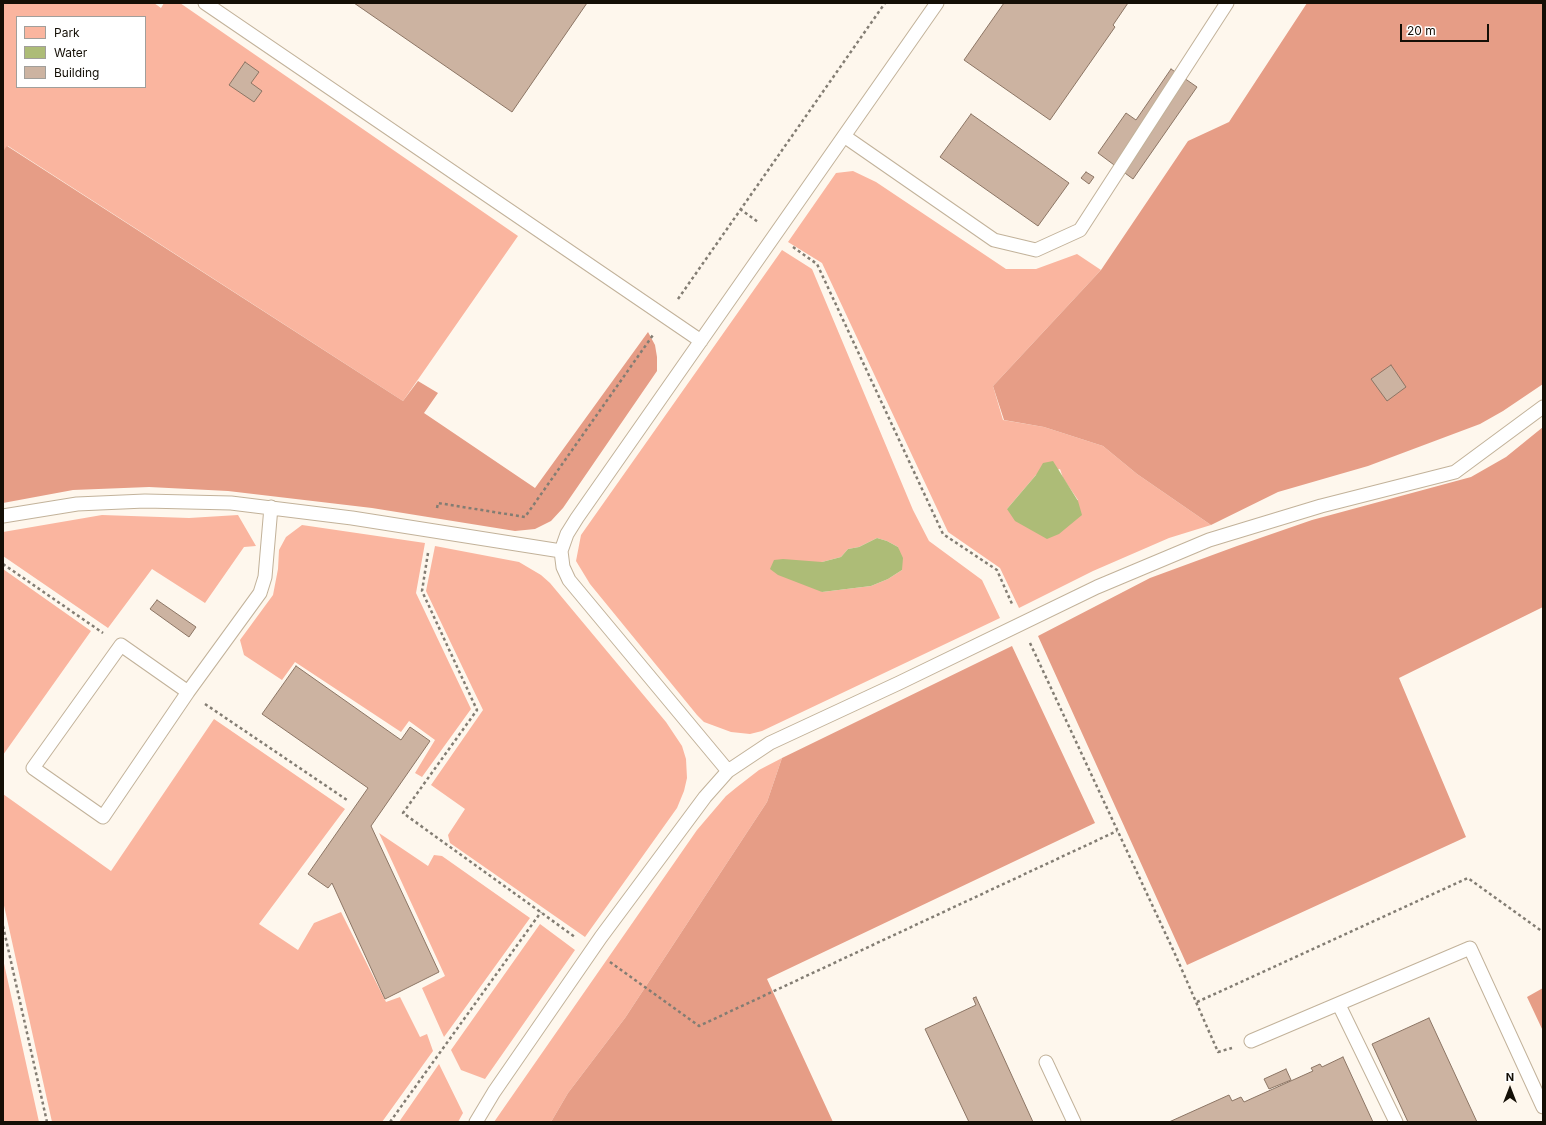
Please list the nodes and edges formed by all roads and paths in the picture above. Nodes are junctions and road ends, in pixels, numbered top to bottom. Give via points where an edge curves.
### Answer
1 (205, 3) edge
2 (885, 3) edge
3 (937, 3) edge
4 (1227, 3) edge
5 (844, 136) junction
6 (665, 317) junction
7 (700, 341) junction
8 (1543, 407) edge
9 (271, 507) junction
10 (3, 516) edge
11 (432, 532) junction
12 (561, 551) junction
13 (3, 564) edge
14 (121, 645) junction
15 (188, 692) junction
16 (728, 771) junction
17 (347, 800) dead end
18 (1117, 831) dead end
19 (541, 912) junction
20 (3, 926) edge
21 (1543, 932) edge
22 (592, 950) junction
23 (1197, 1002) dead end
24 (1340, 1005) junction
25 (1251, 1041) dead end
26 (1046, 1062) dead end
27 (1543, 1107) edge
28 (47, 1122) edge
29 (390, 1122) edge
30 (476, 1122) edge
31 (1074, 1122) edge
32 (1396, 1122) edge

1 - 6 lane
2 - 6 path
3 - 5 lane
4 - 5 lane via 1080,230 1036,250 994,240
5 - 7 lane
6 - 7 lane
6 - 11 path via 525,517 438,503
7 - 12 lane via 567,534
8 - 16 lane via 1455,472 1321,506 1209,540 1096,587 907,680 770,743
9 - 10 lane via 145,501 77,504
9 - 11 lane
9 - 15 lane via 265,577 260,593
11 - 12 lane
11 - 19 path via 422,591 477,710 403,813
12 - 16 lane via 563,567 569,580
13 - 14 path
14 - 15 lane
14 - 15 lane via 33,768 103,817
15 - 17 path
16 - 22 lane via 705,797
18 - 22 path via 699,1026
19 - 22 path
19 - 29 path
20 - 28 path
21 - 23 path via 1468,878
22 - 30 lane
24 - 25 lane
24 - 27 lane via 1470,948
24 - 32 lane
26 - 31 lane

